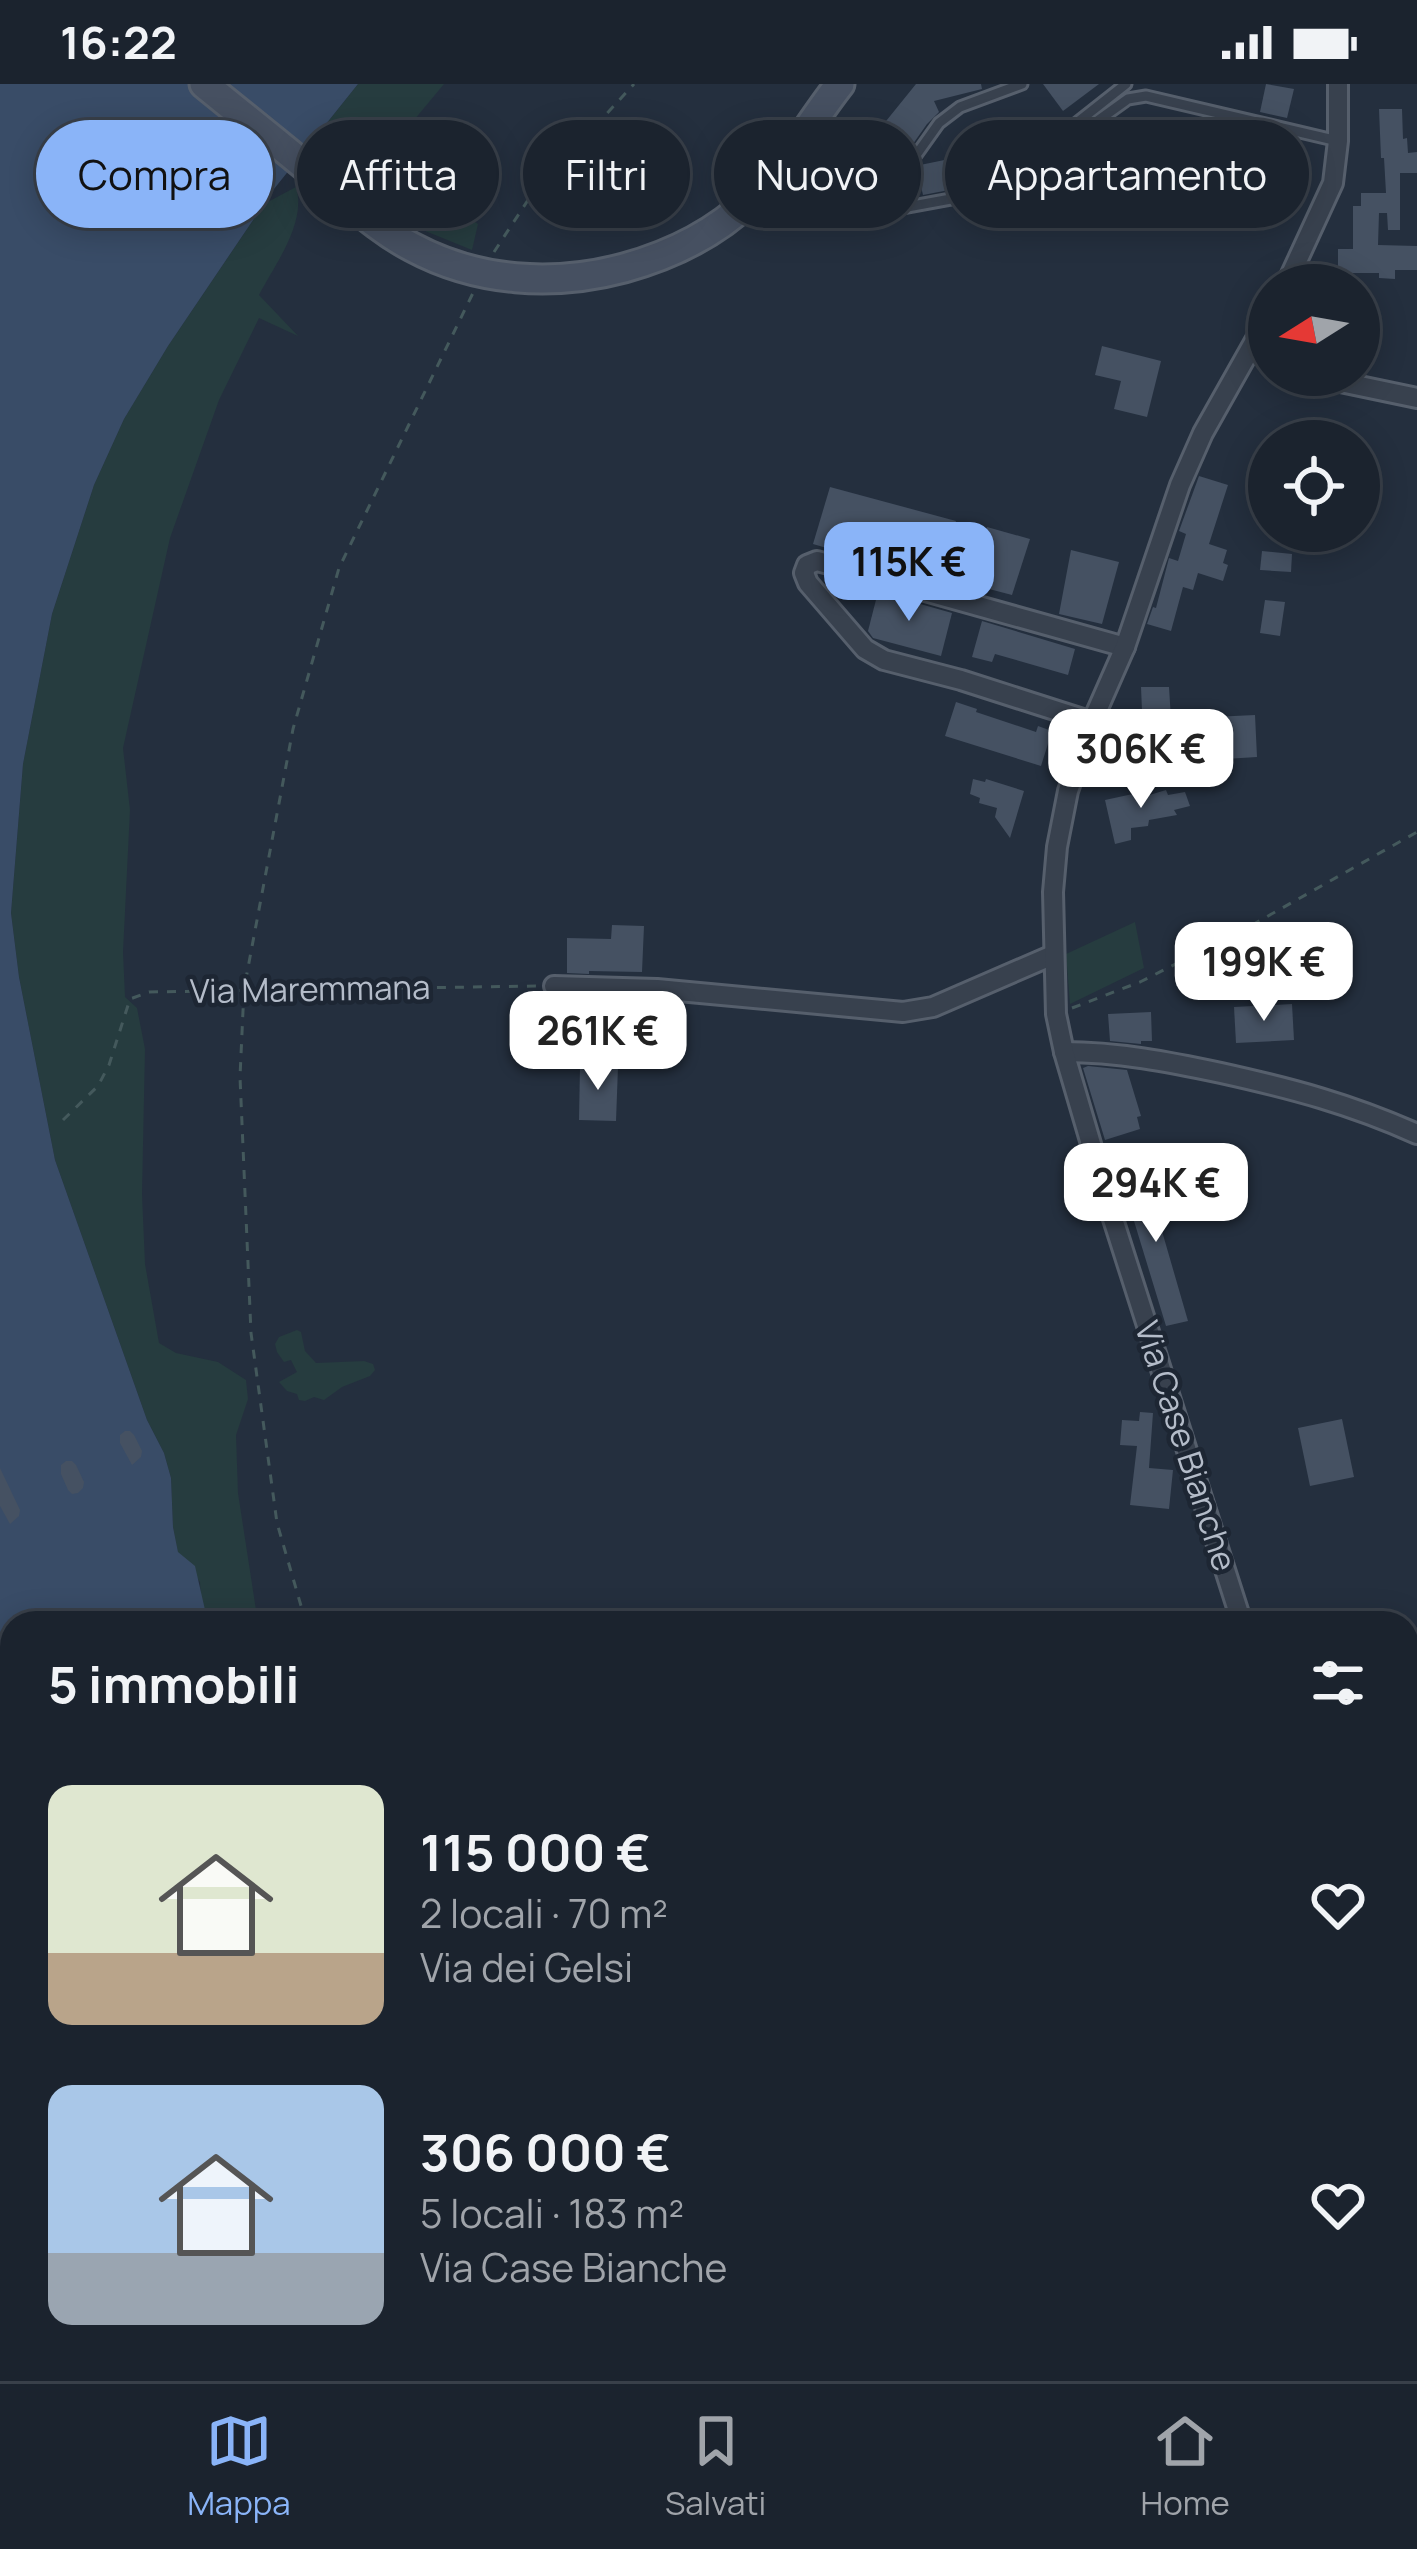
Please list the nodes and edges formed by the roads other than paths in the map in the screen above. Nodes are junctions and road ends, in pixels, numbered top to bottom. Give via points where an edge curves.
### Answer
1 (204, 84) edge
2 (840, 84) edge
3 (1022, 84) edge
4 (1126, 84) edge
5 (1338, 84) edge
6 (1099, 120) edge
7 (1248, 120) edge
8 (1309, 134) edge
9 (1338, 141) junction
10 (1296, 264) edge
11 (1248, 354) edge
12 (1246, 358) joint
13 (1380, 390) edge
14 (1417, 398) edge
15 (1125, 647) junction
16 (1092, 722) junction
17 (1053, 956) junction
18 (554, 986) road end
19 (1064, 1052) junction
20 (1417, 1134) edge
21 (1238, 1611) edge

1 - 2 main road via 398,239 483,273 540,280 632,266 696,239 769,182
3 - 4 lane via 960,106 939,124 880,212 988,192
5 - 9 street
6 - 7 lane via 1145,96
8 - 9 lane
9 - 10 street via 1333,183
11 - 12 street, Via Case Bianche
12 - 15 street, Via Case Bianche via 1180,484
13 - 14 street
15 - 16 street, Via Case Bianche
15 - 16 street via 817,561 807,565 808,584 884,660
16 - 17 street, Via Case Bianche via 1059,834
17 - 18 street via 903,1012
17 - 19 street, Via Case Bianche
19 - 20 street via 1131,1056 1296,1089
19 - 21 street, Via Case Bianche

